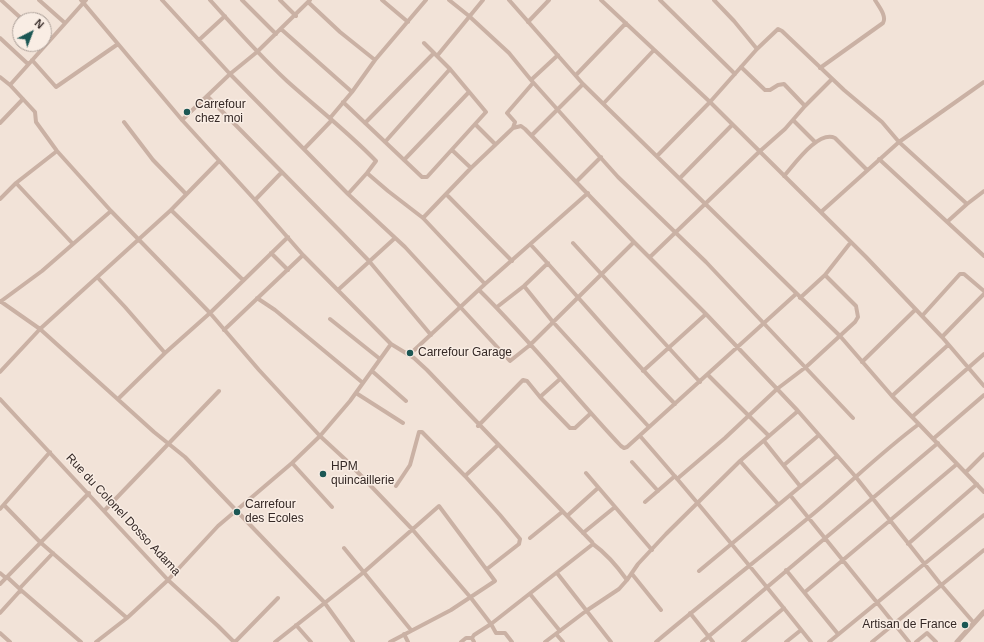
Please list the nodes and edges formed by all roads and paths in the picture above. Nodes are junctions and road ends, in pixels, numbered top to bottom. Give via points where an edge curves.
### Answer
1 (0, 0) edge
2 (39, 0) edge
3 (162, 0) edge
4 (210, 0) edge
5 (242, 0) edge
6 (280, 0) edge
7 (382, 0) edge
8 (426, 0) edge
9 (450, 0) edge
10 (483, 0) edge
11 (509, 0) edge
12 (550, 0) edge
13 (601, 0) edge
14 (660, 0) edge
15 (714, 0) edge
16 (875, 0) edge
17 (83, 1) edge
18 (309, 1) edge
19 (14, 12) edge
20 (224, 16) junction
21 (296, 16) junction
22 (470, 16) junction
23 (408, 22) junction
24 (528, 22) junction
25 (65, 23) junction
26 (626, 23) junction
27 (281, 29) junction
28 (276, 34) junction
29 (0, 38) edge
30 (52, 38) edge
31 (199, 40) junction
32 (424, 43) dead end
33 (118, 44) junction
34 (757, 49) junction
35 (654, 50) junction
36 (39, 52) edge
37 (257, 52) junction
38 (435, 54) junction
39 (558, 55) junction
40 (375, 60) junction
41 (30, 62) junction
42 (741, 67) junction
43 (820, 68) junction
44 (450, 69) junction
45 (230, 74) junction
46 (735, 74) junction
47 (576, 75) junction
48 (2, 79) edge
49 (832, 79) junction
50 (532, 81) junction
51 (984, 82) edge
52 (0, 84) edge
53 (583, 84) junction
54 (10, 85) junction
55 (352, 92) junction
56 (469, 92) junction
57 (207, 96) junction
58 (23, 99) junction
59 (343, 102) junction
60 (710, 102) junction
61 (604, 103) junction
62 (805, 106) junction
63 (558, 110) junction
64 (331, 119) junction
65 (182, 120) junction
66 (793, 120) junction
67 (124, 122) dead end
68 (0, 123) edge
69 (365, 123) junction
70 (476, 125) junction
71 (732, 125) junction
72 (513, 128) junction
73 (532, 135) junction
74 (386, 142) junction
75 (815, 142) junction
76 (899, 142) junction
77 (495, 144) junction
78 (304, 149) junction
79 (452, 150) junction
80 (57, 151) junction
81 (759, 152) junction
82 (657, 156) junction
83 (601, 157) junction
84 (879, 159) junction
85 (404, 160) junction
86 (219, 161) junction
87 (471, 168) junction
88 (867, 170) junction
89 (282, 172) junction
90 (367, 173) junction
91 (784, 176) junction
92 (680, 178) junction
93 (577, 181) junction
94 (16, 183) junction
95 (984, 191) edge
96 (588, 193) junction
97 (186, 194) junction
98 (348, 194) junction
99 (446, 194) junction
100 (0, 199) edge
101 (255, 200) junction
102 (705, 204) junction
103 (967, 204) junction
104 (171, 210) junction
105 (111, 211) junction
106 (821, 212) junction
107 (423, 218) junction
108 (947, 222) junction
109 (675, 234) junction
110 (288, 237) junction
111 (395, 238) junction
112 (139, 240) junction
113 (634, 242) junction
114 (851, 242) junction
115 (573, 243) dead end
116 (73, 244) junction
117 (531, 244) junction
118 (271, 252) junction
119 (303, 255) junction
120 (984, 256) edge
121 (650, 257) junction
122 (369, 261) junction
123 (512, 261) junction
124 (548, 263) junction
125 (288, 270) junction
126 (601, 275) junction
127 (825, 275) junction
128 (98, 278) junction
129 (243, 280) junction
130 (485, 284) junction
131 (524, 286) junction
132 (338, 290) junction
133 (479, 290) junction
134 (984, 291) edge
135 (796, 294) junction
136 (984, 294) edge
137 (578, 297) junction
138 (258, 298) junction
139 (800, 298) junction
140 (0, 301) edge
141 (461, 307) junction
142 (497, 307) junction
143 (915, 310) junction
144 (210, 313) junction
145 (706, 314) junction
146 (922, 316) junction
147 (330, 318) dead end
148 (553, 322) junction
149 (765, 324) junction
150 (40, 329) junction
151 (224, 330) junction
152 (431, 335) junction
153 (840, 336) junction
154 (942, 337) junction
155 (391, 344) junction
156 (530, 345) junction
157 (948, 346) junction
158 (738, 347) junction
159 (669, 348) junction
160 (165, 353) junction
161 (984, 354) edge
162 (410, 355) junction
163 (380, 359) junction
164 (862, 362) junction
165 (806, 367) junction
166 (968, 367) junction
167 (372, 371) junction
168 (643, 371) junction
169 (0, 372) edge
170 (708, 375) junction
171 (560, 379) junction
172 (700, 382) junction
173 (363, 383) junction
174 (984, 386) edge
175 (777, 389) junction
176 (219, 391) dead end
177 (356, 393) junction
178 (984, 395) edge
179 (892, 396) junction
180 (540, 397) junction
181 (118, 398) junction
182 (0, 399) edge
183 (406, 401) dead end
184 (675, 404) junction
185 (798, 411) junction
186 (590, 414) junction
187 (749, 415) junction
188 (912, 417) junction
189 (853, 418) dead end
190 (403, 423) dead end
191 (919, 424) junction
192 (478, 426) junction
193 (650, 426) junction
194 (819, 435) junction
195 (320, 436) junction
196 (640, 436) junction
197 (769, 436) junction
198 (933, 439) junction
199 (764, 441) junction
200 (169, 444) junction
201 (938, 444) junction
202 (498, 445) junction
203 (50, 452) junction
204 (984, 454) edge
205 (837, 456) junction
206 (740, 461) junction
207 (632, 462) dead end
208 (292, 463) junction
209 (957, 464) junction
210 (784, 465) junction
211 (966, 472) junction
212 (586, 473) dead end
213 (465, 476) junction
214 (855, 476) junction
215 (676, 477) junction
216 (977, 484) junction
217 (396, 486) dead end
218 (800, 486) junction
219 (598, 488) junction
220 (658, 491) junction
221 (984, 492) edge
222 (89, 493) junction
223 (790, 494) junction
224 (872, 498) junction
225 (645, 502) dead end
226 (697, 503) junction
227 (778, 504) junction
228 (4, 505) junction
229 (332, 506) dead end
230 (614, 507) junction
231 (0, 509) edge
232 (237, 510) junction
233 (104, 511) junction
234 (562, 512) junction
235 (984, 515) edge
236 (567, 516) junction
237 (809, 518) junction
238 (890, 521) junction
239 (412, 529) junction
240 (583, 533) junction
241 (530, 538) dead end
242 (824, 538) junction
243 (40, 542) junction
244 (593, 544) junction
245 (732, 544) junction
246 (908, 544) junction
247 (344, 548) dead end
248 (652, 550) junction
249 (984, 550) edge
250 (52, 553) junction
251 (842, 560) junction
252 (923, 564) junction
253 (749, 566) junction
254 (487, 569) junction
255 (786, 570) junction
256 (699, 571) dead end
257 (364, 572) junction
258 (0, 573) edge
259 (557, 573) junction
260 (632, 574) junction
261 (6, 577) junction
262 (168, 580) junction
263 (627, 580) junction
264 (0, 584) edge
265 (942, 586) junction
266 (767, 587) junction
267 (21, 590) junction
268 (805, 592) junction
269 (530, 594) junction
270 (278, 598) dead end
271 (471, 598) junction
272 (324, 602) junction
273 (876, 603) junction
274 (784, 608) junction
275 (661, 610) dead end
276 (586, 611) junction
277 (984, 612) edge
278 (0, 613) edge
279 (690, 613) junction
280 (127, 618) junction
281 (974, 623) junction
282 (491, 624) junction
283 (894, 624) junction
284 (296, 625) junction
285 (411, 630) junction
286 (560, 630) junction
287 (801, 630) junction
288 (0, 633) edge
289 (404, 634) junction
290 (556, 634) junction
291 (838, 634) junction
292 (709, 636) junction
293 (473, 640) edge
294 (10, 642) edge
295 (81, 642) edge
296 (96, 642) edge
297 (234, 642) edge
298 (275, 642) edge
299 (311, 642) edge
300 (354, 642) edge
301 (390, 642) edge
302 (408, 642) edge
303 (461, 642) edge
304 (512, 642) edge
305 (545, 642) edge
306 (563, 642) edge
307 (611, 642) edge
308 (656, 642) edge
309 (702, 642) edge
310 (713, 642) edge
311 (743, 642) edge
312 (786, 642) edge
313 (811, 642) edge
314 (828, 642) edge
315 (872, 642) edge
316 (909, 642) edge
317 (916, 642) edge
318 (936, 642) edge
319 (957, 642) edge

1 - 19 street
2 - 25 street
3 - 31 street
4 - 20 street
5 - 28 street
6 - 21 street
7 - 23 street
8 - 23 street
9 - 22 street
10 - 22 street
11 - 24 street
12 - 24 street
13 - 26 street
14 - 46 street
15 - 34 street
16 - 43 street via 884,16 883,23
17 - 25 street
17 - 33 street
18 - 21 street
18 - 40 street via 340,32
20 - 31 street
20 - 37 street
21 - 27 street
22 - 38 street
22 - 50 street via 509,53
23 - 40 street
24 - 39 street
25 - 30 street
26 - 35 street
26 - 47 street
27 - 28 street
27 - 55 street
28 - 37 street
29 - 41 street
31 - 45 street
32 - 38 street
33 - 41 street via 56,87
33 - 65 street
34 - 42 street
34 - 43 street via 778,29
35 - 60 street
35 - 61 street
36 - 41 street
37 - 45 street
37 - 64 street
38 - 44 street
38 - 69 street
39 - 47 street
39 - 50 street
40 - 55 street
41 - 54 street
42 - 46 street
42 - 62 street via 765,90 784,84
43 - 49 street
44 - 56 street
44 - 74 street
45 - 57 street
45 - 78 street
46 - 60 street
47 - 53 street
48 - 52 street
48 - 54 street
49 - 62 street
49 - 76 street via 882,122
50 - 63 street
50 - 72 street via 507,113 515,122
51 - 76 street
53 - 61 street
53 - 63 street
54 - 58 street
55 - 59 street
56 - 70 street via 486,112
56 - 85 street
57 - 65 street
57 - 89 street
58 - 68 street
58 - 80 street via 35,112 36,122
59 - 64 street
59 - 69 street
60 - 71 street
60 - 82 street
61 - 82 street
62 - 66 street
63 - 73 street
63 - 83 street
64 - 78 street
64 - 90 street via 376,160
65 - 86 street
66 - 75 street
66 - 81 street
67 - 97 street via 153,160
69 - 74 street
70 - 77 street
70 - 79 street
71 - 81 street
71 - 92 street
72 - 73 street via 521,126
72 - 77 street
73 - 93 street
74 - 85 street
75 - 88 street via 824,137 835,138
75 - 91 street
76 - 84 street
76 - 103 street
77 - 87 street
78 - 98 street
79 - 85 street via 426,177 422,177
79 - 87 street
80 - 94 street
80 - 105 street
81 - 91 street
81 - 102 street
82 - 92 street
83 - 93 street
83 - 109 street
84 - 88 street
84 - 108 street
86 - 97 street
86 - 101 street
87 - 99 street
88 - 106 street
89 - 101 street
89 - 122 street
90 - 98 street
90 - 107 street
91 - 106 street
92 - 102 street
93 - 96 street
94 - 100 street
94 - 116 street
95 - 103 street
96 - 113 street
96 - 117 street
97 - 104 street
98 - 111 street
99 - 107 street
99 - 123 street
101 - 110 street
102 - 109 street
102 - 135 street
103 - 108 street
104 - 112 street
104 - 129 street
105 - 112 street
105 - 116 street
106 - 114 street
107 - 130 street
108 - 120 street
109 - 121 street
109 - 149 street via 706,262
110 - 118 street
110 - 119 street
111 - 122 street
111 - 141 street
112 - 128 street
112 - 144 street
113 - 121 street
113 - 126 street
114 - 127 street
114 - 143 street
115 - 126 street
116 - 140 street via 42,271
117 - 123 street
117 - 124 street
118 - 125 street
118 - 129 street
119 - 125 street
119 - 132 street
121 - 145 street
122 - 132 street
122 - 152 street
123 - 130 street
124 - 131 street
124 - 137 street
125 - 138 street
126 - 137 street
126 - 159 street
127 - 139 street
127 - 153 street via 858,311 855,322
128 - 150 street
128 - 160 street
129 - 144 street
130 - 133 street
131 - 142 street
131 - 148 street
132 - 155 street
133 - 141 street
133 - 142 street
134 - 146 street via 964,274 960,274
135 - 139 street
135 - 149 street
136 - 154 street
137 - 148 street
137 - 168 street
138 - 151 street
138 - 173 street
139 - 153 street
140 - 150 street
141 - 152 street
141 - 156 street via 510,361
142 - 156 street
143 - 146 street
143 - 164 street
144 - 151 street
144 - 160 street
145 - 158 street
145 - 159 street
146 - 154 street
147 - 163 street
148 - 156 street
148 - 193 street
149 - 158 street
149 - 165 street
150 - 169 street
150 - 181 street
151 - 195 street
152 - 162 street
153 - 164 street
153 - 165 street
154 - 157 street
155 - 162 street
155 - 163 street
156 - 171 street
157 - 166 street
157 - 179 street
158 - 170 street
158 - 175 street
159 - 168 street
159 - 172 street
160 - 181 street
161 - 166 street
162 - 192 street
163 - 167 street
164 - 179 street
165 - 175 street
165 - 189 street
166 - 174 street
166 - 188 street
167 - 173 street
167 - 183 street
168 - 184 street
170 - 172 street
170 - 187 street
171 - 180 street
171 - 186 street
172 - 184 street
173 - 177 street
175 - 185 street
175 - 187 street
176 - 200 street
177 - 190 street
177 - 195 street
178 - 198 street
179 - 188 street
180 - 186 street via 570,428
180 - 192 street via 527,381 523,380
181 - 200 street
182 - 203 street, Rue du Colonel Dosso Adama
184 - 193 street
185 - 194 street
185 - 197 street
186 - 196 street via 624,448
187 - 197 street
187 - 215 street
188 - 191 street
191 - 198 street
191 - 214 street
192 - 202 street
193 - 196 street
194 - 205 street
194 - 210 street
195 - 208 street
195 - 239 street
196 - 215 street
197 - 199 street
198 - 201 street
199 - 206 street
199 - 210 street
200 - 232 street
200 - 233 street
201 - 209 street
201 - 224 street
202 - 213 street
202 - 234 street
203 - 222 street, Rue du Colonel Dosso Adama
203 - 228 street
204 - 211 street
205 - 214 street
205 - 218 street
206 - 226 street
206 - 227 street
207 - 220 street
208 - 229 street
208 - 232 street
209 - 211 street
209 - 238 street
210 - 218 street
211 - 216 street
212 - 219 street
213 - 217 street via 421,431 410,465
213 - 254 street via 520,539 519,544
214 - 224 street
214 - 237 street
215 - 220 street
215 - 226 street
216 - 221 street
216 - 246 street
218 - 223 street
219 - 230 street
219 - 236 street
220 - 225 street
222 - 233 street, Rue du Colonel Dosso Adama
222 - 243 street
223 - 227 street
223 - 237 street
224 - 238 street
224 - 242 street
226 - 245 street
226 - 248 street
227 - 245 street
228 - 231 street
228 - 243 street
230 - 240 street
230 - 248 street
232 - 262 street via 218,526
232 - 272 street
233 - 262 street, Rue du Colonel Dosso Adama
234 - 236 street
234 - 241 street
235 - 252 street
236 - 240 street
237 - 242 street
237 - 253 street
238 - 246 street
238 - 251 street
239 - 254 street via 439,506
239 - 257 street
239 - 271 street
240 - 244 street
242 - 251 street
242 - 255 street
243 - 250 street
243 - 261 street
244 - 259 street
244 - 263 street via 607,555
245 - 253 street
245 - 256 street
246 - 252 street
247 - 257 street
248 - 260 street
249 - 265 street
250 - 267 street
250 - 280 street
251 - 268 street
251 - 273 street
252 - 265 street
252 - 273 street
253 - 266 street
253 - 279 street
254 - 271 street via 495,581
255 - 266 street
255 - 268 street
257 - 272 street
257 - 285 street
258 - 261 street
259 - 269 street
259 - 276 street
260 - 263 street
260 - 275 street
261 - 264 street
261 - 267 street
262 - 280 street
262 - 297 street, Rue du Colonel Dosso Adama
263 - 276 street via 610,596
265 - 281 street
265 - 283 street
266 - 274 street
266 - 292 street
267 - 278 street
267 - 295 street
268 - 291 street
269 - 282 street
269 - 286 street
270 - 297 street
271 - 282 street
271 - 285 street
272 - 284 street
272 - 300 street
273 - 283 street
273 - 291 street
274 - 287 street
274 - 311 street
276 - 286 street
276 - 307 street
277 - 281 street
279 - 292 street
279 - 308 street
280 - 296 street
281 - 319 street
282 - 293 street
282 - 304 street via 498,634 505,633
283 - 315 street
283 - 316 street
284 - 298 street
284 - 299 street
285 - 289 street
286 - 290 street
287 - 312 street
287 - 313 street
288 - 294 street
289 - 301 street
289 - 302 street
290 - 305 street
290 - 306 street
291 - 314 street
292 - 309 street
292 - 310 street
293 - 303 street via 466,638
317 - 318 street via 927,633

